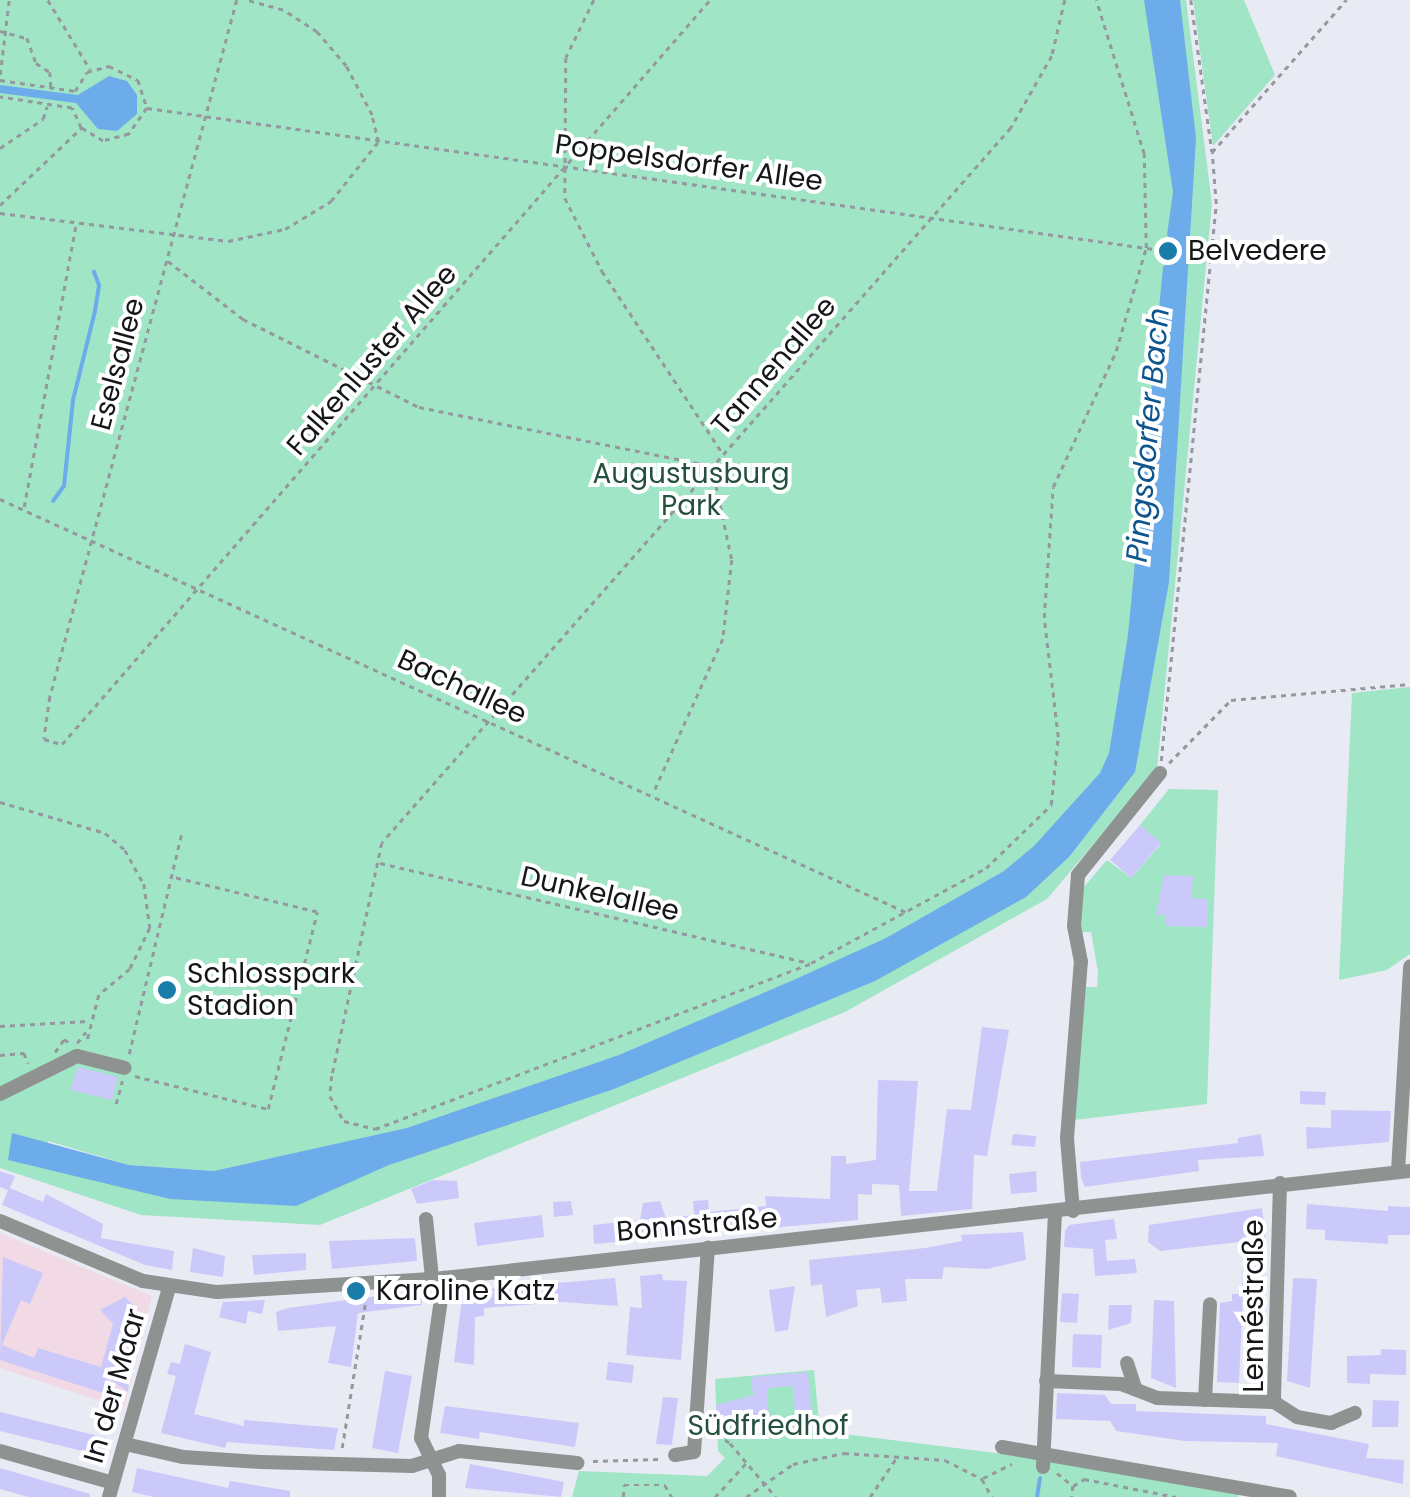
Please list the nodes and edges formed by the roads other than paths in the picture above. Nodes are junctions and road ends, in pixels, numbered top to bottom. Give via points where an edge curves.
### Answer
1 (1160, 773) road end
2 (1410, 966) edge
3 (125, 1068) road end
4 (0, 1094) edge
5 (1404, 1171) edge
6 (1280, 1183) junction
7 (1073, 1211) junction
8 (1055, 1214) junction
9 (426, 1219) dead end
10 (0, 1221) edge
11 (708, 1248) junction
12 (438, 1278) junction
13 (169, 1288) junction
14 (1210, 1304) dead end
15 (1127, 1363) dead end
16 (1046, 1381) junction
17 (1134, 1388) junction
18 (1205, 1400) junction
19 (1274, 1402) junction
20 (1355, 1413) dead end
21 (125, 1444) junction
22 (1002, 1447) dead end
23 (0, 1451) edge
24 (676, 1455) road end
25 (427, 1460) junction
26 (1043, 1460) junction
27 (576, 1462) road end
28 (111, 1490) edge
29 (440, 1497) edge
30 (1290, 1497) edge

1 - 7 street via 1078,875 1074,926 1082,962 1067,1138
2 - 5 street
3 - 4 street via 78,1056
5 - 6 street, Bonnstraße
6 - 7 street, Bonnstraße
6 - 19 street, Lennéstraße
7 - 8 street, Bonnstraße
8 - 11 street, Bonnstraße
8 - 16 street
9 - 12 street
10 - 13 street, Bonnstraße
11 - 12 street, Bonnstraße
11 - 24 street via 694,1452
12 - 13 street, Bonnstraße via 217,1292
12 - 25 street via 421,1438
13 - 21 street, In der Maar
14 - 18 street
15 - 17 street
16 - 17 street
16 - 26 street
17 - 18 street via 1150,1398
18 - 19 street
19 - 20 street, Lennéstraße via 1297,1417 1332,1423
21 - 25 street via 184,1457 412,1466
21 - 28 street, In der Maar
22 - 26 street
23 - 28 street
25 - 27 street via 459,1451
25 - 29 street via 439,1474
26 - 30 street

